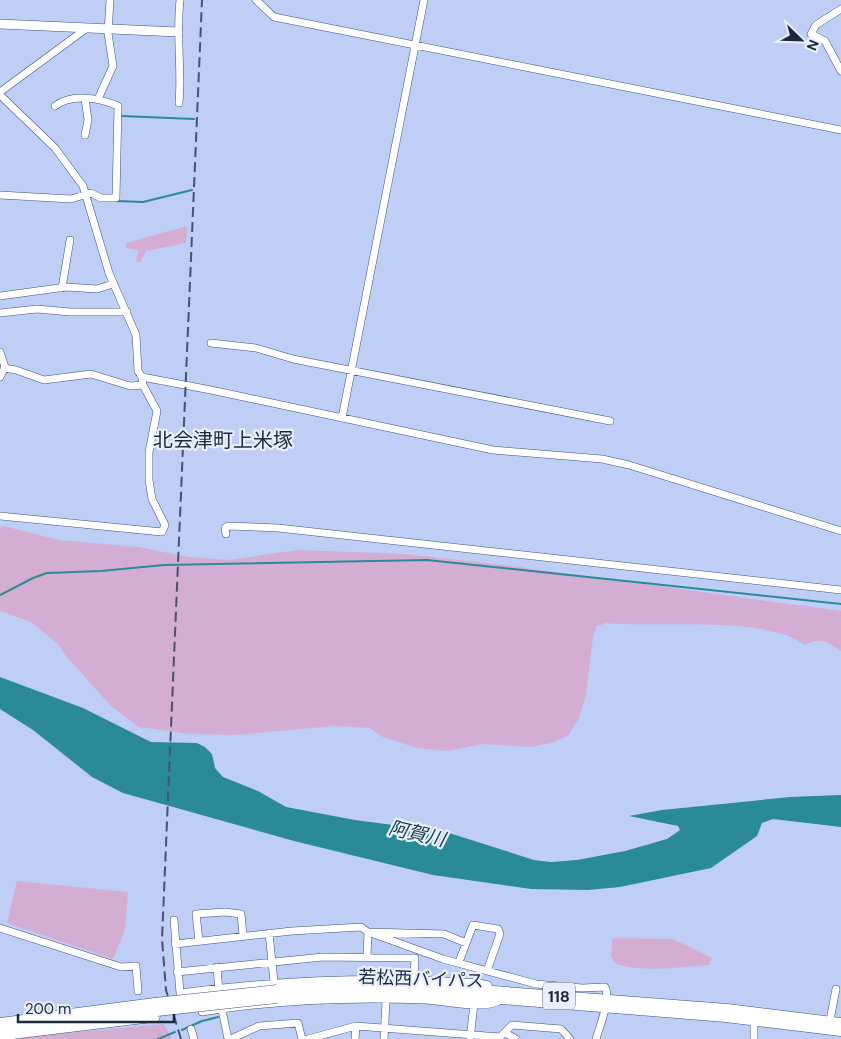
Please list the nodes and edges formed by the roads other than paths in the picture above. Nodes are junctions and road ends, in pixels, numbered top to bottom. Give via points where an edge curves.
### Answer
1 (110, 0) edge
2 (180, 0) edge
3 (256, 0) edge
4 (424, 0) edge
5 (841, 9) edge
6 (0, 24) edge
7 (87, 28) junction
8 (108, 29) junction
9 (178, 32) junction
10 (414, 45) junction
11 (841, 71) edge
12 (0, 93) edge
13 (85, 99) junction
14 (98, 99) junction
15 (179, 103) dead end
16 (55, 106) dead end
17 (841, 130) edge
18 (85, 135) dead end
19 (86, 194) junction
20 (0, 195) edge
21 (70, 240) dead end
22 (113, 284) junction
23 (62, 288) junction
24 (0, 296) edge
25 (127, 312) junction
26 (0, 313) edge
27 (211, 343) dead end
28 (0, 352) edge
29 (4, 368) junction
30 (351, 370) junction
31 (0, 378) edge
32 (142, 381) junction
33 (342, 418) junction
34 (610, 421) dead end
35 (0, 516) edge
36 (841, 531) edge
37 (226, 534) dead end
38 (841, 590) edge
39 (174, 920) dead end
40 (0, 928) edge
41 (368, 932) junction
42 (269, 933) junction
43 (243, 936) junction
44 (199, 941) junction
45 (466, 943) junction
46 (175, 944) junction
47 (417, 950) junction
48 (367, 957) junction
49 (415, 958) junction
50 (271, 961) junction
51 (458, 962) junction
52 (216, 967) junction
53 (486, 970) junction
54 (178, 972) junction
55 (414, 978) junction
56 (219, 988) junction
57 (836, 989) dead end
58 (138, 991) dead end
59 (273, 991) junction
60 (490, 991) junction
61 (503, 999) junction
62 (386, 1001) dead end
63 (474, 1004) junction
64 (605, 1004) junction
65 (156, 1007) junction
66 (222, 1009) junction
67 (202, 1012) dead end
68 (754, 1020) junction
69 (830, 1020) junction
70 (0, 1021) edge
71 (841, 1023) edge
72 (356, 1026) junction
73 (385, 1028) junction
74 (191, 1029) dead end
75 (841, 1031) edge
76 (0, 1032) edge
77 (505, 1033) junction
78 (0, 1037) edge
79 (470, 1037) edge
80 (194, 1039) edge
81 (229, 1039) edge
82 (302, 1039) edge
83 (308, 1039) edge
84 (355, 1039) edge
85 (384, 1039) edge
86 (516, 1039) edge
87 (570, 1039) edge
88 (596, 1039) edge
89 (754, 1039) edge

1 - 8 street
2 - 9 street
3 - 10 street via 274,17
4 - 10 street
5 - 11 street via 816,25 812,34 825,41
6 - 7 main road
7 - 8 main road
7 - 12 street
8 - 9 main road
8 - 14 street via 113,66
9 - 15 street
10 - 17 street
10 - 30 street
12 - 19 street via 55,148 79,178
13 - 14 street
13 - 16 street via 63,99
13 - 18 street via 88,120
14 - 19 street via 119,108 116,198
19 - 20 street via 71,199
19 - 22 street
21 - 23 street
22 - 23 street via 92,290
22 - 25 street
23 - 24 street
25 - 26 street via 37,309
25 - 32 street via 136,336 138,371
27 - 30 street via 256,348
28 - 29 street
29 - 31 street
29 - 32 street via 44,380 91,374 130,386
30 - 33 street
30 - 34 street
32 - 33 street
32 - 35 street via 157,412 148,467 152,499 165,525 162,532
33 - 36 street via 493,450 602,459 629,465
37 - 38 street via 228,526 278,528
39 - 46 street
40 - 58 street via 121,967 136,966
41 - 42 street via 356,926
41 - 45 street via 444,934
41 - 47 street
41 - 48 street
42 - 43 street
42 - 50 street
43 - 44 street
43 - 44 street via 241,914 196,914
44 - 46 street
45 - 51 street
45 - 53 street via 473,925 498,929 500,934
46 - 54 street
47 - 49 street
47 - 51 street
48 - 49 street
48 - 50 street
49 - 55 street
50 - 52 street
50 - 59 street
51 - 53 street
52 - 54 street
52 - 56 street
53 - 64 street via 536,984 582,988 600,986 607,990
54 - 56 street via 180,993
55 - 59 street
55 - 60 street via 479,983 488,985
56 - 59 street
56 - 66 street
57 - 69 street
59 - 60 highway, 若松西バイパス / 118 via 401,984
59 - 61 highway, 若松西バイパス / 118
59 - 63 street
59 - 65 highway, 若松西バイパス / 118, bridge
59 - 66 street
60 - 64 highway, 若松西バイパス / 118
61 - 63 street
61 - 64 highway, 若松西バイパス / 118
62 - 73 street
63 - 79 street
64 - 68 highway, 若松西バイパス / 118
64 - 69 highway, 若松西バイパス / 118 via 727,1009
64 - 88 street
65 - 70 highway, 若松西バイパス / 118
65 - 76 highway, 若松西バイパス / 118
66 - 67 street
66 - 81 street
68 - 75 highway, 若松西バイパス / 118
68 - 89 street
69 - 71 highway, 若松西バイパス / 118
70 - 78 street via 154,999 158,1002 156,1018
72 - 73 street
72 - 83 street
72 - 84 street
73 - 79 street
73 - 85 street
74 - 80 street
77 - 79 street via 500,1037
77 - 86 street
77 - 87 street via 512,1025 538,1026 561,1029
81 - 82 street via 259,1026 298,1024

